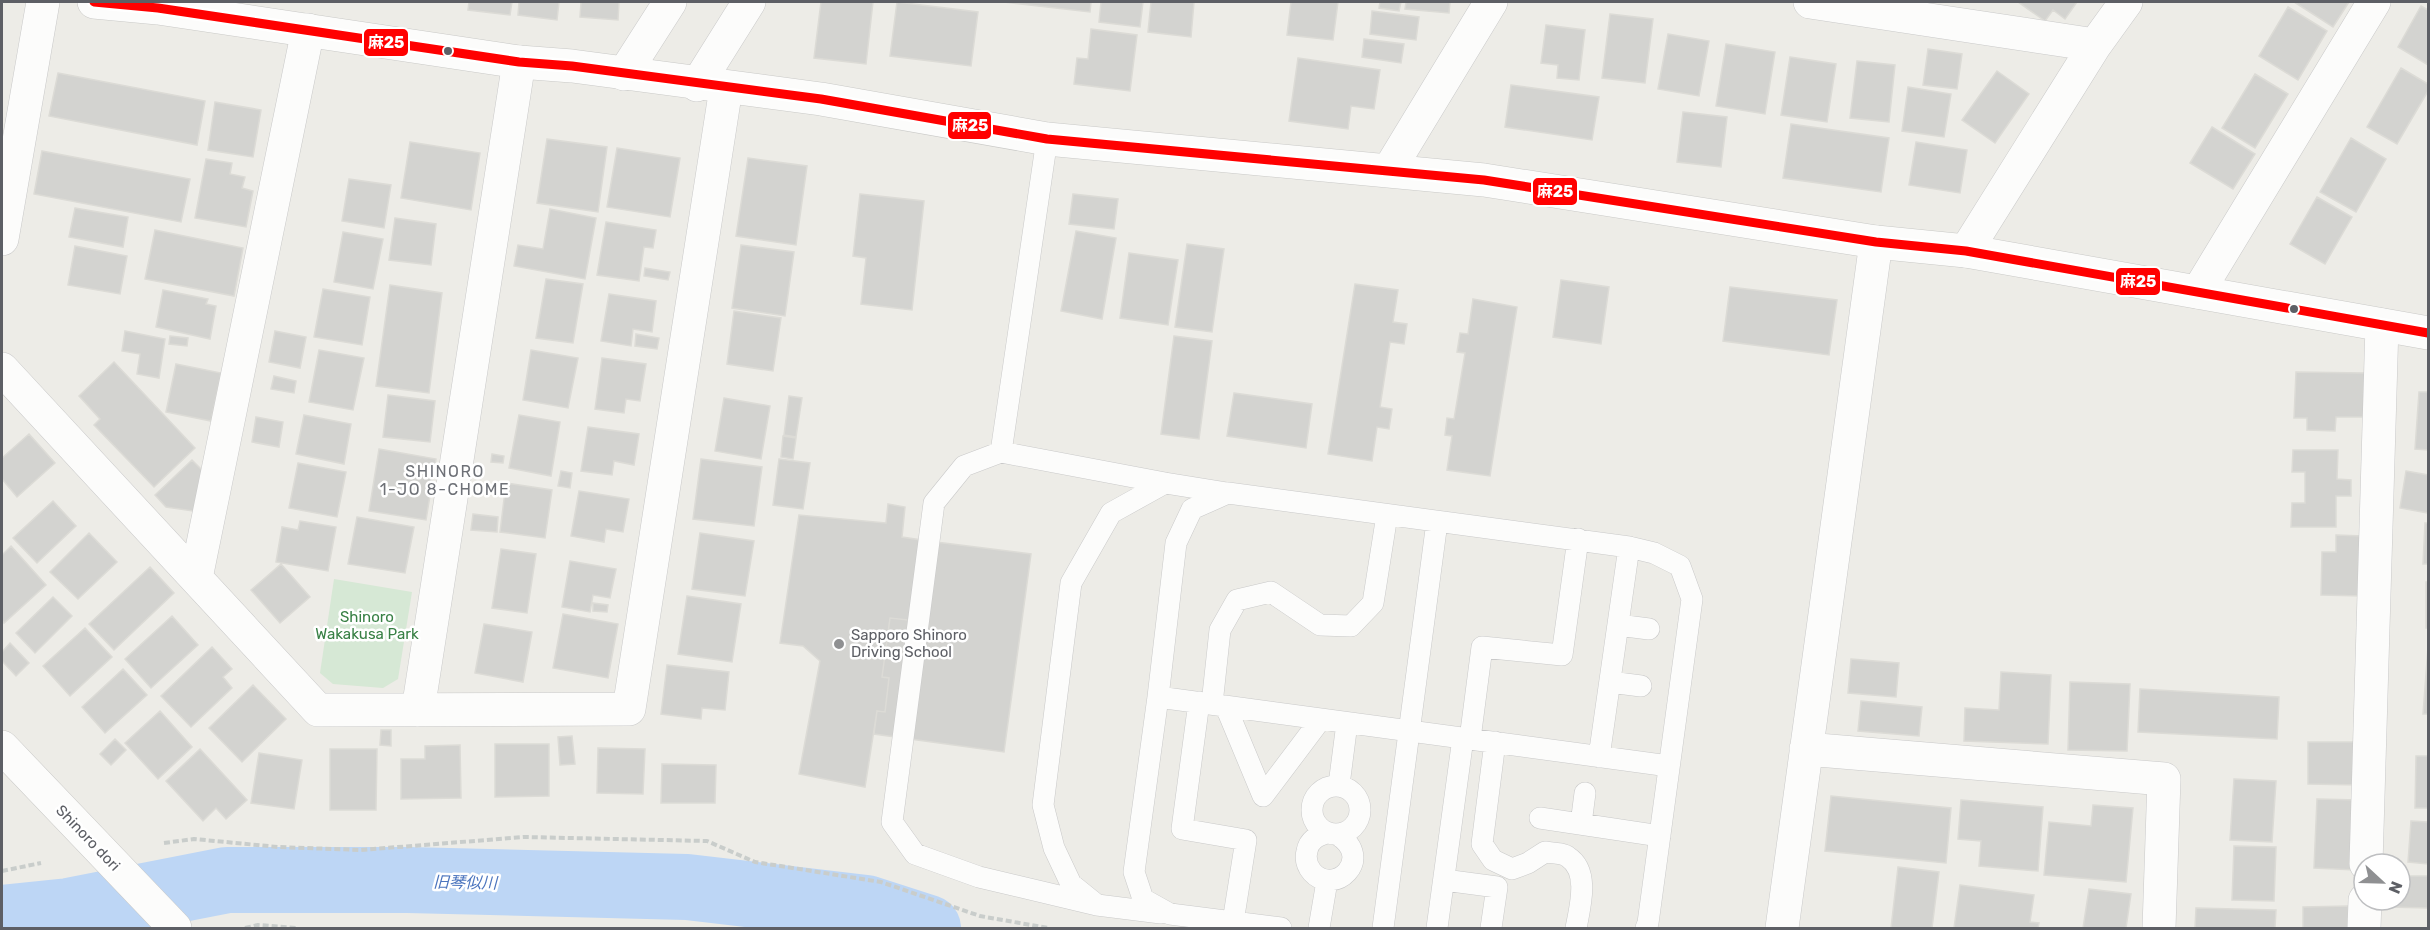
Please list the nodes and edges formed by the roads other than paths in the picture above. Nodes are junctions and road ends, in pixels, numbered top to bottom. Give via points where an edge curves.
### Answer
1 (43, 2) edge
2 (94, 2) edge
3 (670, 2) edge
4 (750, 2) edge
5 (1491, 2) edge
6 (2126, 2) edge
7 (2374, 2) edge
8 (1827, 3) edge
9 (308, 30) junction
10 (2096, 45) junction
11 (519, 62) junction
12 (624, 74) junction
13 (712, 86) junction
14 (1047, 139) junction
15 (1389, 170) junction
16 (2, 239) edge
17 (1876, 242) junction
18 (1966, 251) junction
19 (2198, 292) junction
20 (2382, 325) junction
21 (2428, 333) edge
22 (2, 369) edge
23 (1001, 452) junction
24 (1165, 483) junction
25 (1228, 493) junction
26 (1387, 515) junction
27 (1437, 522) junction
28 (1578, 539) junction
29 (1629, 547) junction
30 (196, 578) junction
31 (1618, 625) junction
32 (1649, 628) dead end
33 (1610, 682) junction
34 (1641, 686) dead end
35 (1158, 697) junction
36 (1212, 704) junction
37 (418, 710) junction
38 (1321, 719) junction
39 (1347, 723) junction
40 (1409, 732) junction
41 (1466, 739) junction
42 (1495, 742) junction
43 (2, 747) edge
44 (1806, 748) junction
45 (1599, 757) junction
46 (1669, 766) junction
47 (1339, 785) junction
48 (1585, 793) dead end
49 (1540, 818) dead end
50 (1581, 824) junction
51 (1333, 834) junction
52 (1660, 836) junction
53 (2366, 852) edge
54 (1444, 879) junction
55 (1327, 881) junction
56 (1097, 905) junction
57 (2365, 912) edge
58 (1170, 914) junction
59 (1233, 922) junction
60 (175, 928) edge
61 (1281, 928) edge
62 (1319, 928) edge
63 (1383, 928) edge
64 (1437, 928) edge
65 (1491, 928) edge
66 (1576, 928) edge
67 (1646, 928) edge
68 (1782, 928) edge
69 (2159, 928) edge
70 (2364, 928) edge

1 - 16 street
2 - 9 street
3 - 12 street
4 - 13 street
5 - 15 street
6 - 10 street
7 - 19 street
8 - 10 street
9 - 11 street
9 - 30 street
10 - 18 street
11 - 12 street
11 - 37 street
12 - 13 street
13 - 14 street via 821,99
13 - 37 street via 629,709
14 - 15 street
14 - 23 lane
15 - 17 street via 1484,180
17 - 18 street
17 - 44 street
18 - 19 street
19 - 20 street
20 - 21 street
20 - 53 street
22 - 30 street
23 - 24 lane
23 - 56 lane via 964,466 934,503 892,822 915,854 979,878
24 - 25 lane
24 - 56 lane via 1111,513 1071,583 1043,804 1054,848 1071,884
25 - 26 lane
25 - 35 lane via 1192,509 1176,543
26 - 27 lane
26 - 36 lane via 1373,603 1350,626 1320,625 1271,592 1237,600 1220,630
27 - 28 lane
27 - 40 lane
28 - 29 lane
28 - 41 lane via 1562,655 1482,646
29 - 31 lane
29 - 46 lane via 1654,553 1680,566 1692,599
30 - 37 street via 318,710
31 - 32 lane
31 - 33 lane
33 - 34 lane
33 - 45 lane
35 - 36 lane
35 - 58 lane via 1134,872 1143,899
36 - 38 lane
36 - 38 lane via 1263,796
36 - 59 lane via 1182,829 1246,840
38 - 39 lane
39 - 40 lane
39 - 47 lane
40 - 41 lane
40 - 63 lane
41 - 42 lane
41 - 54 lane
42 - 45 lane
42 - 66 lane via 1482,844 1493,860 1512,869 1545,852 1567,856 1579,867 1582,892
43 - 60 street, Shinoro dori
44 - 68 street
44 - 69 street via 2164,779
45 - 46 lane
46 - 52 lane
47 - 51 lane via 1358,798 1361,810 1358,822 1349,830
47 - 51 lane via 1327,786 1312,804 1317,827
48 - 50 lane
49 - 50 lane
50 - 52 lane
51 - 55 lane via 1349,842 1354,855 1351,869 1341,878
51 - 55 lane via 1317,836 1308,845 1306,856 1308,868
52 - 67 lane
54 - 64 lane
54 - 65 lane via 1497,887
55 - 62 lane
56 - 58 lane
57 - 70 street
58 - 59 lane
59 - 61 lane

